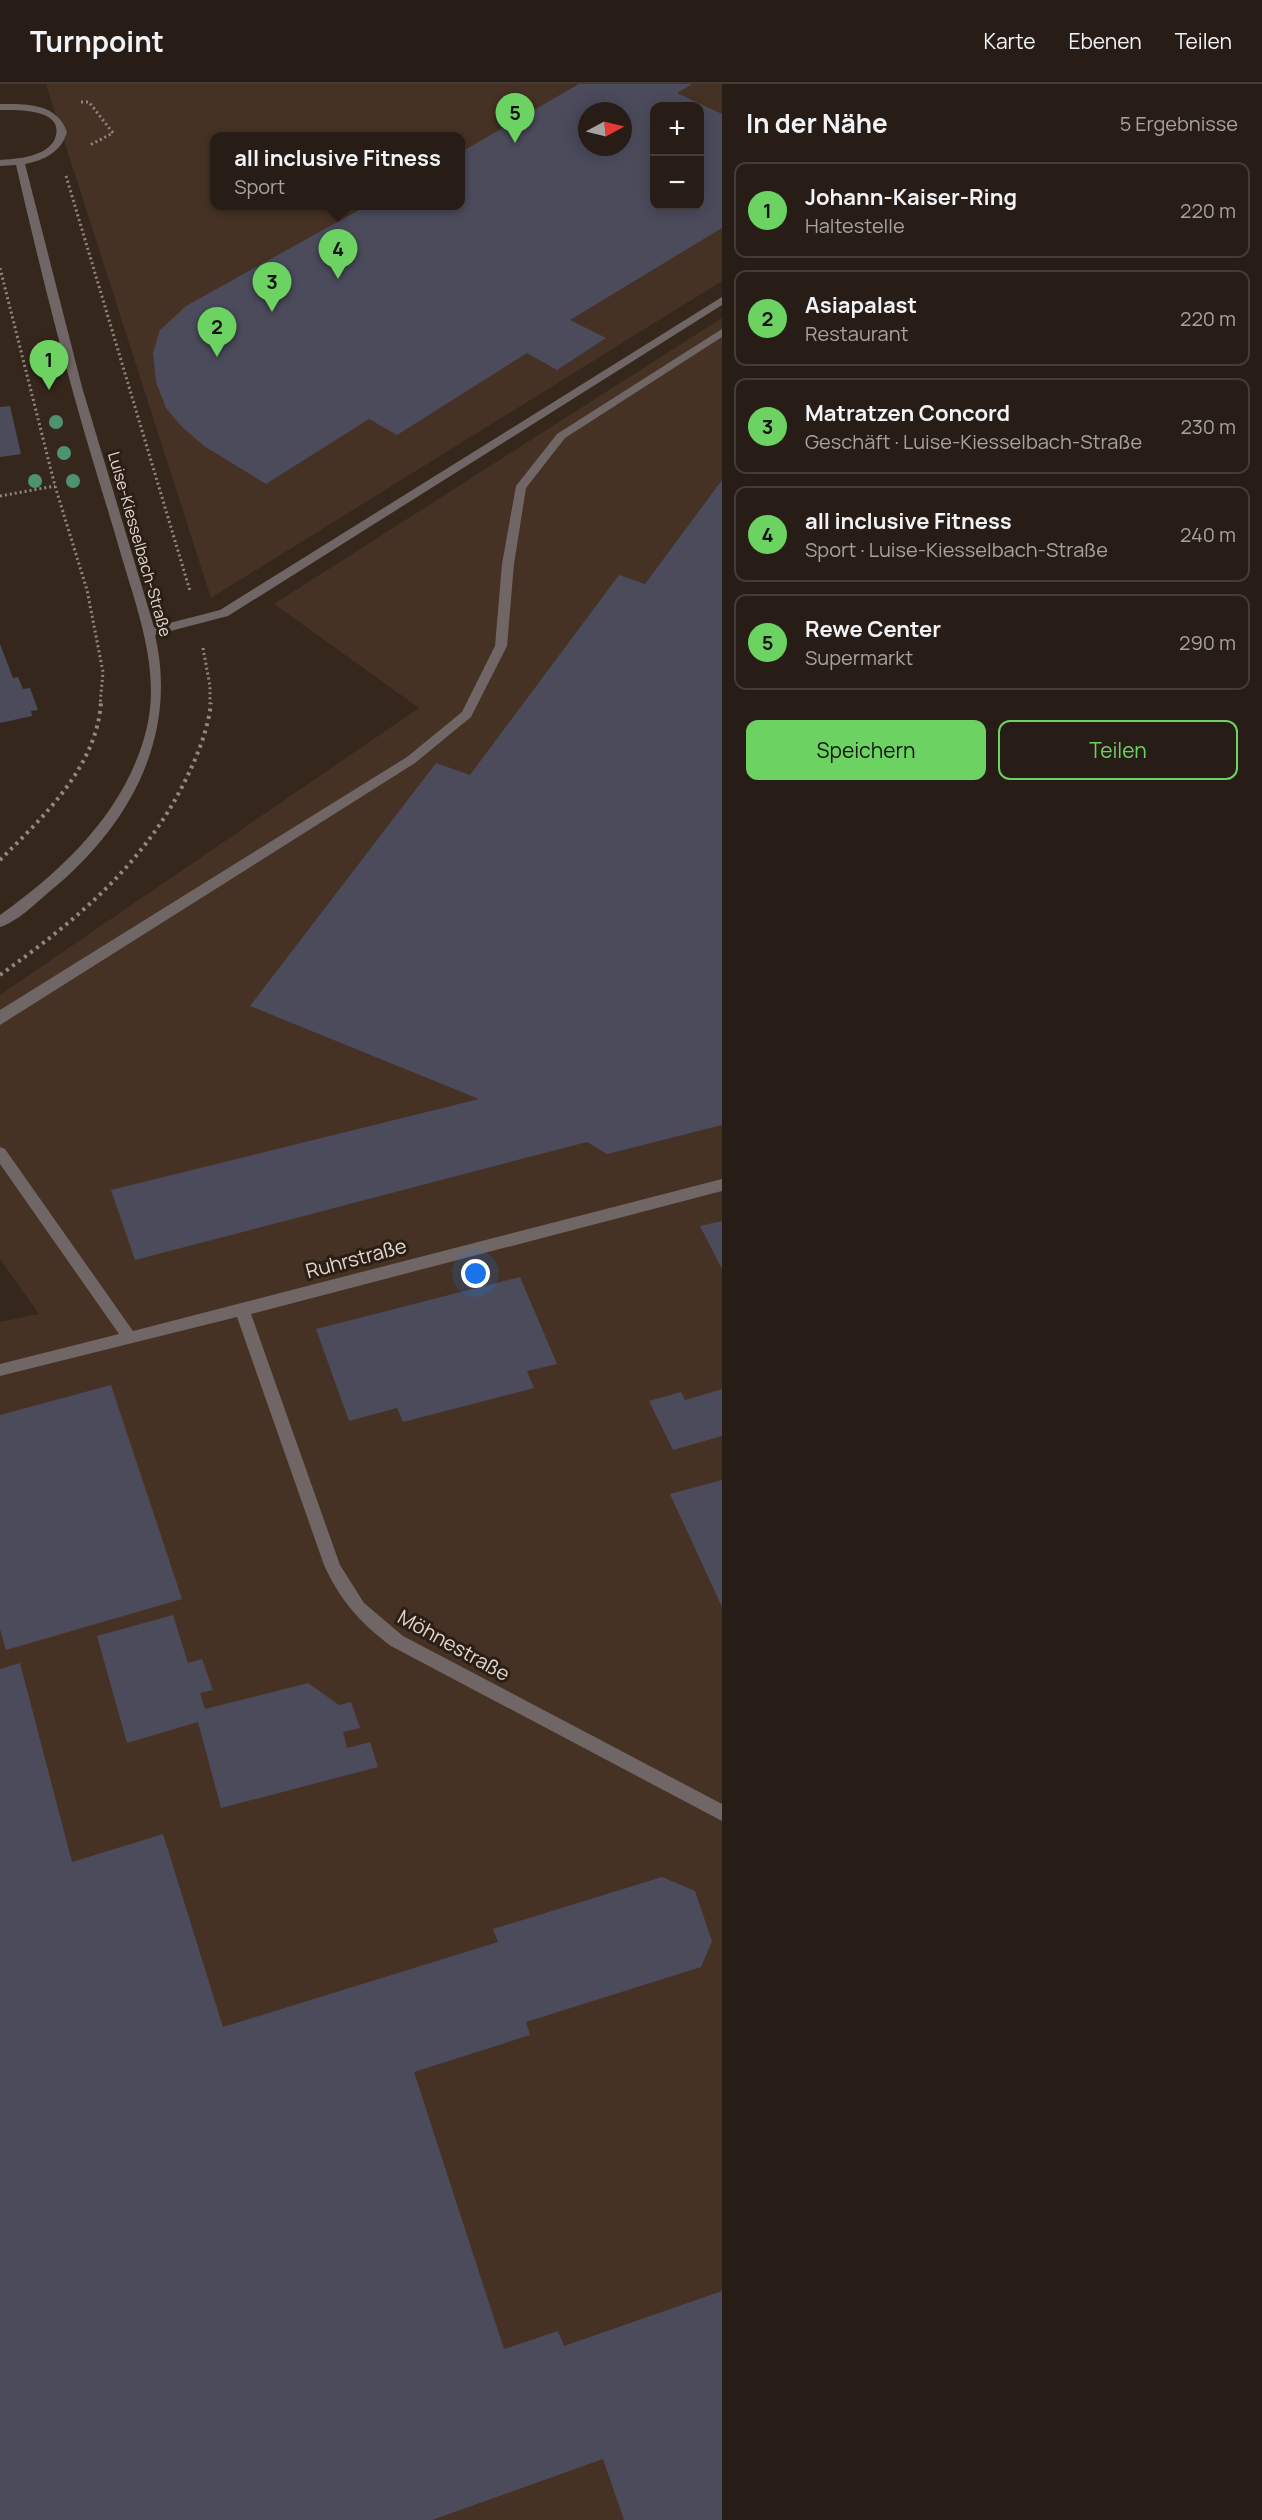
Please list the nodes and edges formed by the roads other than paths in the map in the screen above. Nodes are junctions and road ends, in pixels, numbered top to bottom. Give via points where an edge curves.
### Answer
1 (1, 105) edge
2 (20, 162) junction
3 (0, 163) edge
4 (722, 300) edge
5 (722, 332) edge
6 (150, 632) junction
7 (0, 922) edge
8 (0, 1020) edge
9 (0, 1153) edge
10 (722, 1185) edge
11 (242, 1310) junction
12 (130, 1338) junction
13 (0, 1370) edge
14 (722, 1813) edge

1 - 2 street via 49,113 64,129 58,146
2 - 3 street
2 - 6 street, Luise-Kiesselbach-Straße via 77,387
4 - 6 street via 224,613
5 - 8 street via 561,436 520,488 501,646 467,714 411,760
6 - 7 street, Luise-Kiesselbach-Straße via 157,696 153,726 141,764 121,803 96,838 60,875
9 - 12 street
10 - 11 street, Ruhrstraße
11 - 12 street, Ruhrstraße
11 - 14 street, Möhnestraße via 332,1564 355,1606 397,1641
12 - 13 street, Ruhrstraße

